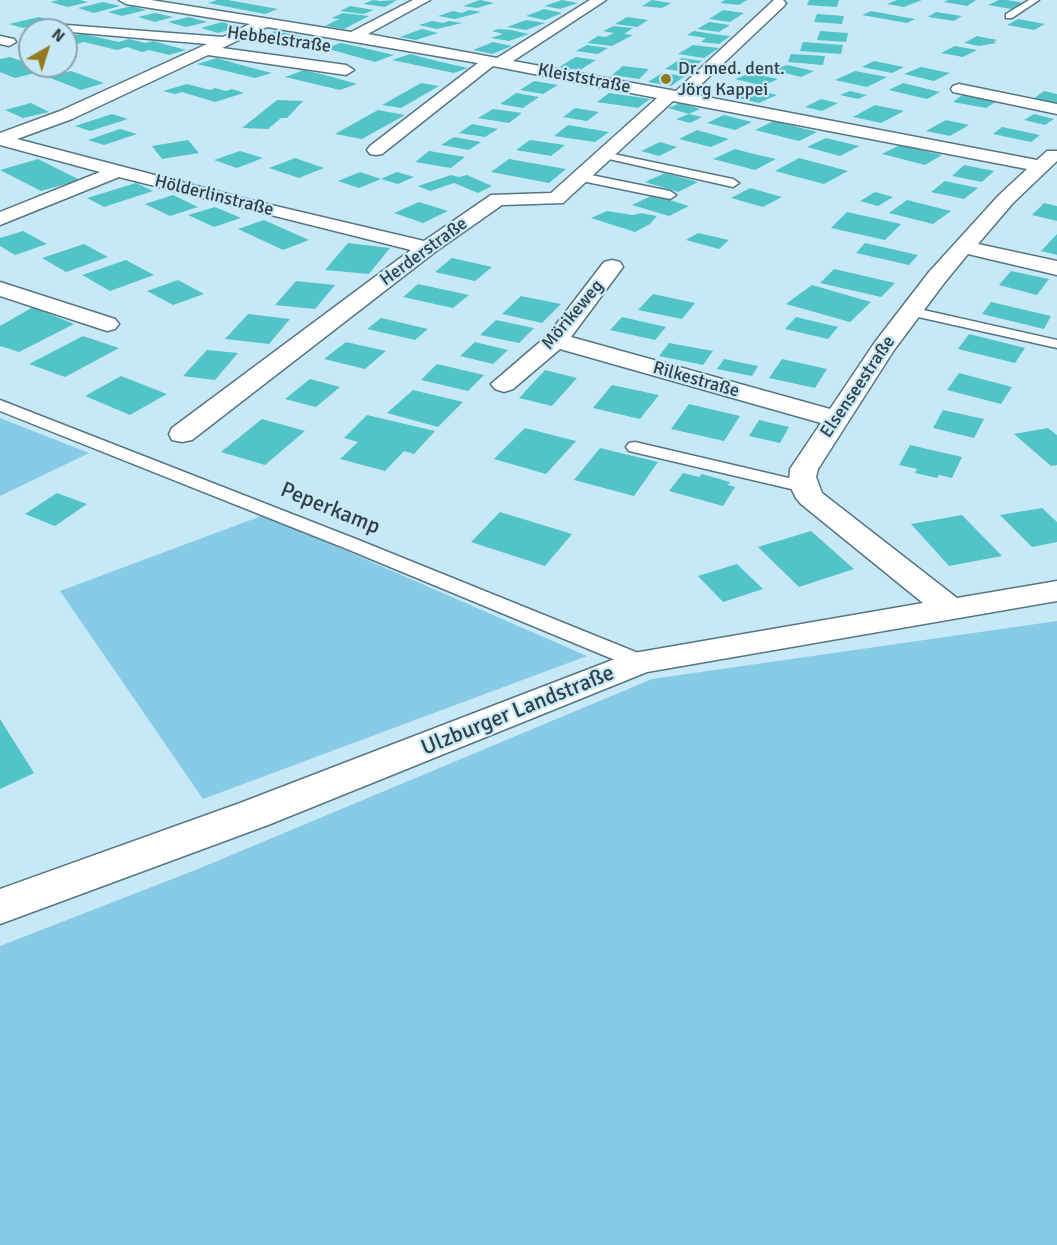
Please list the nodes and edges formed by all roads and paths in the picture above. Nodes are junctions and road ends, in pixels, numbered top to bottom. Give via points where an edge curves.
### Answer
1 (126, 0) edge
2 (423, 0) edge
3 (599, 0) edge
4 (1035, 0) edge
5 (779, 3) dead end
6 (1009, 16) dead end
7 (266, 22) junction
8 (78, 29) edge
9 (354, 36) junction
10 (225, 41) junction
11 (206, 50) junction
12 (495, 62) junction
13 (345, 70) dead end
14 (959, 89) dead end
15 (675, 96) junction
16 (1057, 109) edge
17 (0, 140) edge
18 (376, 150) dead end
19 (604, 155) junction
20 (1049, 159) edge
21 (118, 171) junction
22 (580, 177) junction
23 (733, 183) dead end
24 (670, 195) dead end
25 (0, 219) edge
26 (964, 247) junction
27 (428, 248) junction
28 (612, 267) dead end
29 (1057, 268) edge
30 (0, 289) edge
31 (910, 311) junction
32 (107, 324) dead end
33 (556, 340) junction
34 (1056, 344) edge
35 (504, 384) dead end
36 (0, 405) edge
37 (836, 419) junction
38 (182, 434) dead end
39 (635, 447) dead end
40 (804, 487) junction
41 (1057, 591) edge
42 (951, 609) junction
43 (640, 662) junction
44 (0, 907) edge

1 - 7 street, Kleiststraße
2 - 9 street
3 - 12 street
4 - 6 lane
5 - 15 street, Herderstraße
7 - 9 street, Kleiststraße
7 - 10 street
8 - 10 street, Hebbelstraße
9 - 12 street, Kleiststraße
10 - 11 street
11 - 13 street, Hebbelstraße
11 - 17 street via 66,115
12 - 15 street, Kleiststraße
12 - 18 street
14 - 16 street
15 - 19 street, Herderstraße
15 - 20 street, Kleiststraße
17 - 21 street, Hölderlinstraße
19 - 22 street, Herderstraße
19 - 23 lane
20 - 26 street, Elsenseestraße via 1006,199
21 - 25 street
21 - 27 street, Hölderlinstraße
22 - 24 lane
22 - 27 street, Herderstraße via 556,199 498,199
26 - 29 street
26 - 31 street, Elsenseestraße
27 - 38 street, Herderstraße
28 - 33 street, Mörikeweg
30 - 32 street
31 - 34 lane
31 - 37 street, Elsenseestraße
33 - 35 street, Mörikeweg
33 - 37 street, Rilkestraße
36 - 43 lane, Peperkamp
37 - 40 street, Elsenseestraße via 804,470
39 - 40 lane
40 - 42 street via 811,498
41 - 42 street, Ulzburger Landstraße
42 - 43 street, Ulzburger Landstraße
43 - 44 street, Ulzburger Landstraße via 254,814

